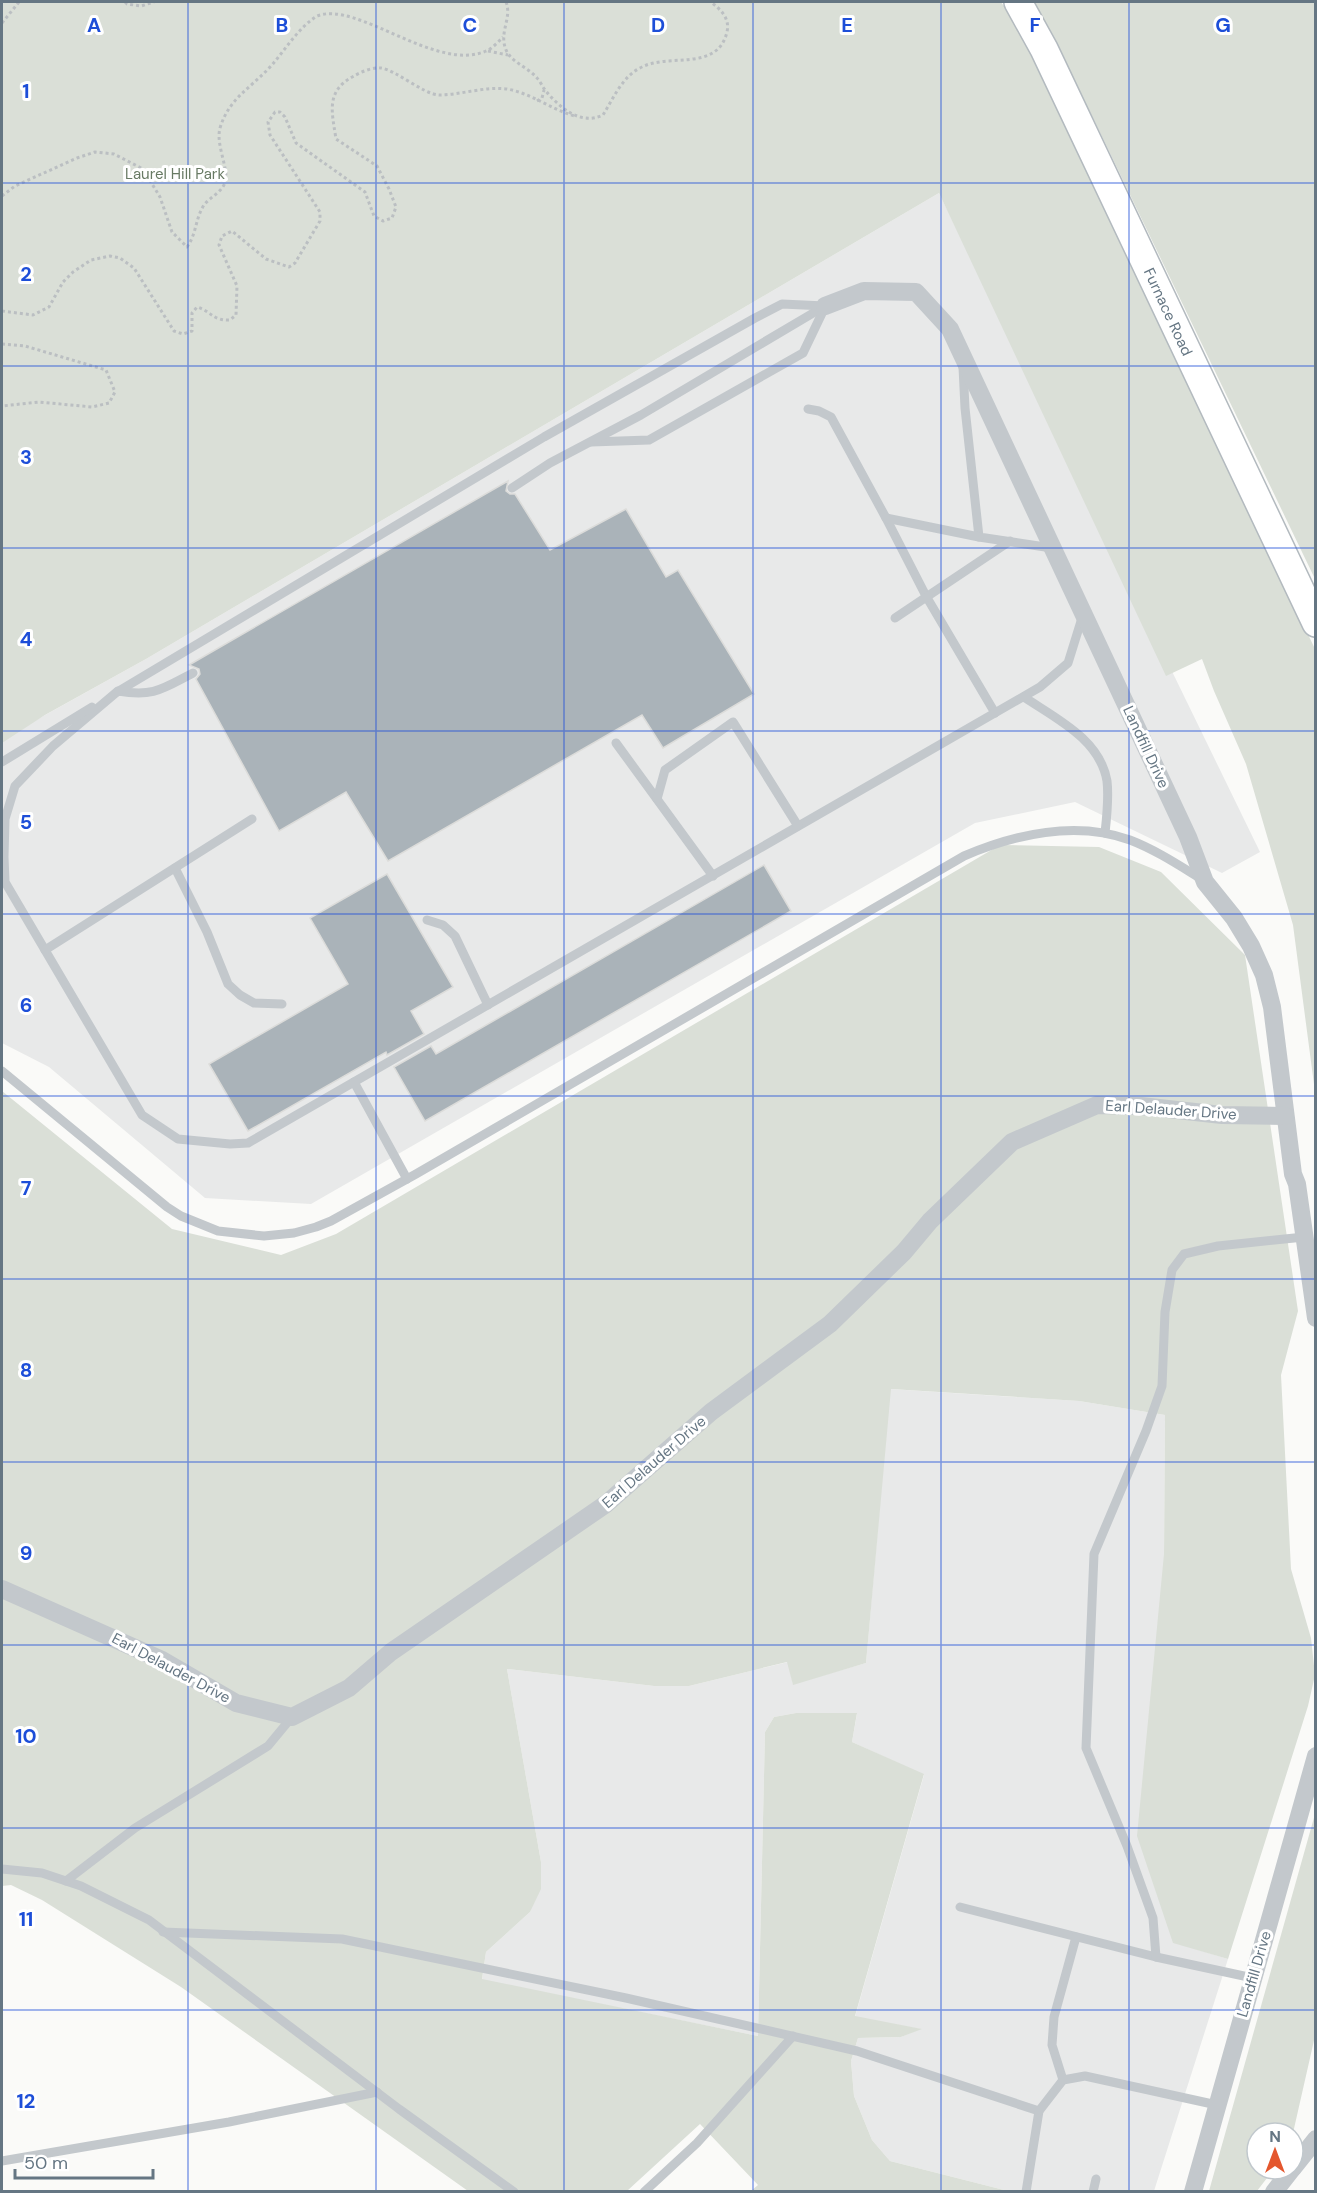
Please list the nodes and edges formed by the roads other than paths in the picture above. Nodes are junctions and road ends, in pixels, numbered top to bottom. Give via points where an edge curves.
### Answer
1 (1018, 2) edge
2 (825, 306) junction
3 (963, 356) junction
4 (808, 409) dead end
5 (588, 443) junction
6 (512, 488) dead end
7 (886, 518) junction
8 (979, 537) junction
9 (1010, 542) junction
10 (1054, 548) junction
11 (926, 596) junction
12 (1084, 613) junction
13 (895, 618) dead end
14 (1316, 623) edge
15 (193, 673) dead end
16 (118, 691) junction
17 (1024, 697) junction
18 (995, 713) junction
19 (616, 743) dead end
20 (2, 762) edge
21 (657, 799) junction
22 (252, 819) dead end
23 (798, 826) junction
24 (1105, 833) junction
25 (175, 868) junction
26 (713, 876) junction
27 (3, 880) edge
28 (1205, 882) junction
29 (427, 920) dead end
30 (45, 950) junction
31 (282, 1004) dead end
32 (488, 1005) junction
33 (2, 1071) edge
34 (354, 1082) junction
35 (1286, 1116) junction
36 (407, 1179) junction
37 (1304, 1237) junction
38 (1316, 1318) edge
39 (2, 1589) edge
40 (292, 1717) junction
41 (1316, 1756) edge
42 (2, 1869) edge
43 (66, 1881) junction
44 (960, 1907) dead end
45 (163, 1932) junction
46 (1076, 1937) junction
47 (1156, 1957) junction
48 (1253, 1978) junction
49 (793, 2036) junction
50 (1063, 2080) junction
51 (377, 2092) junction
52 (1217, 2105) junction
53 (1039, 2111) junction
54 (1316, 2139) edge
55 (1305, 2153) edge
56 (2, 2161) edge
57 (1096, 2179) dead end
58 (514, 2192) edge
59 (644, 2192) edge
60 (1026, 2192) edge
61 (1093, 2192) edge
62 (1193, 2192) edge

1 - 14 main road, Furnace Road via 1054,70
2 - 3 street, Landfill Drive via 864,291 916,292 950,329
2 - 5 lane
2 - 5 lane via 803,353 649,440
2 - 16 lane via 782,304 754,318 544,437
3 - 8 lane
3 - 10 street, Landfill Drive
4 - 7 lane via 831,417
5 - 6 lane
7 - 8 lane
7 - 11 lane
8 - 9 lane
9 - 10 lane
9 - 11 lane
10 - 12 street, Landfill Drive
11 - 13 lane
11 - 18 lane
12 - 17 lane via 1068,663
12 - 28 street, Landfill Drive
15 - 16 lane via 156,693
16 - 20 lane
16 - 27 lane via 53,746 15,786 5,819
17 - 18 lane
17 - 24 lane via 1075,731 1095,752 1106,779
18 - 23 lane
19 - 21 lane
21 - 23 lane via 665,770 733,722
21 - 26 lane
22 - 25 lane
23 - 26 lane
24 - 28 lane via 1140,845
24 - 36 lane via 1051,831 1016,837 964,856
25 - 30 lane
25 - 31 lane via 228,984 254,1003
26 - 32 lane
27 - 30 lane
28 - 35 street, Landfill Drive via 1234,918 1264,975
29 - 32 lane via 443,925 455,936
30 - 34 lane via 142,1115 178,1138 248,1143
32 - 34 lane
33 - 36 lane via 167,1207 218,1231 264,1236 294,1233 331,1221
34 - 36 lane
35 - 37 street, Landfill Drive
35 - 40 street, Earl Delauder Drive via 1097,1105 1012,1142 830,1324 711,1412 606,1504 391,1652 349,1688
37 - 38 street, Landfill Drive
37 - 47 lane via 1218,1246 1184,1254 1172,1270 1165,1312 1161,1386 1094,1554 1086,1748 1153,1918
39 - 40 street, Earl Delauder Drive via 162,1660 236,1703
40 - 43 lane via 268,1746 135,1828
41 - 48 street, Landfill Drive
42 - 43 lane
43 - 45 lane via 149,1920
44 - 46 lane
45 - 49 lane via 342,1939
45 - 51 lane
46 - 47 lane
46 - 50 lane via 1054,2017 1052,2045
47 - 48 lane
48 - 52 street, Landfill Drive
49 - 53 lane via 857,2051
49 - 59 lane via 697,2143
50 - 52 lane via 1085,2076
50 - 53 lane
51 - 56 lane
51 - 58 lane
52 - 62 street, Landfill Drive
53 - 60 lane
54 - 55 street
57 - 61 lane

